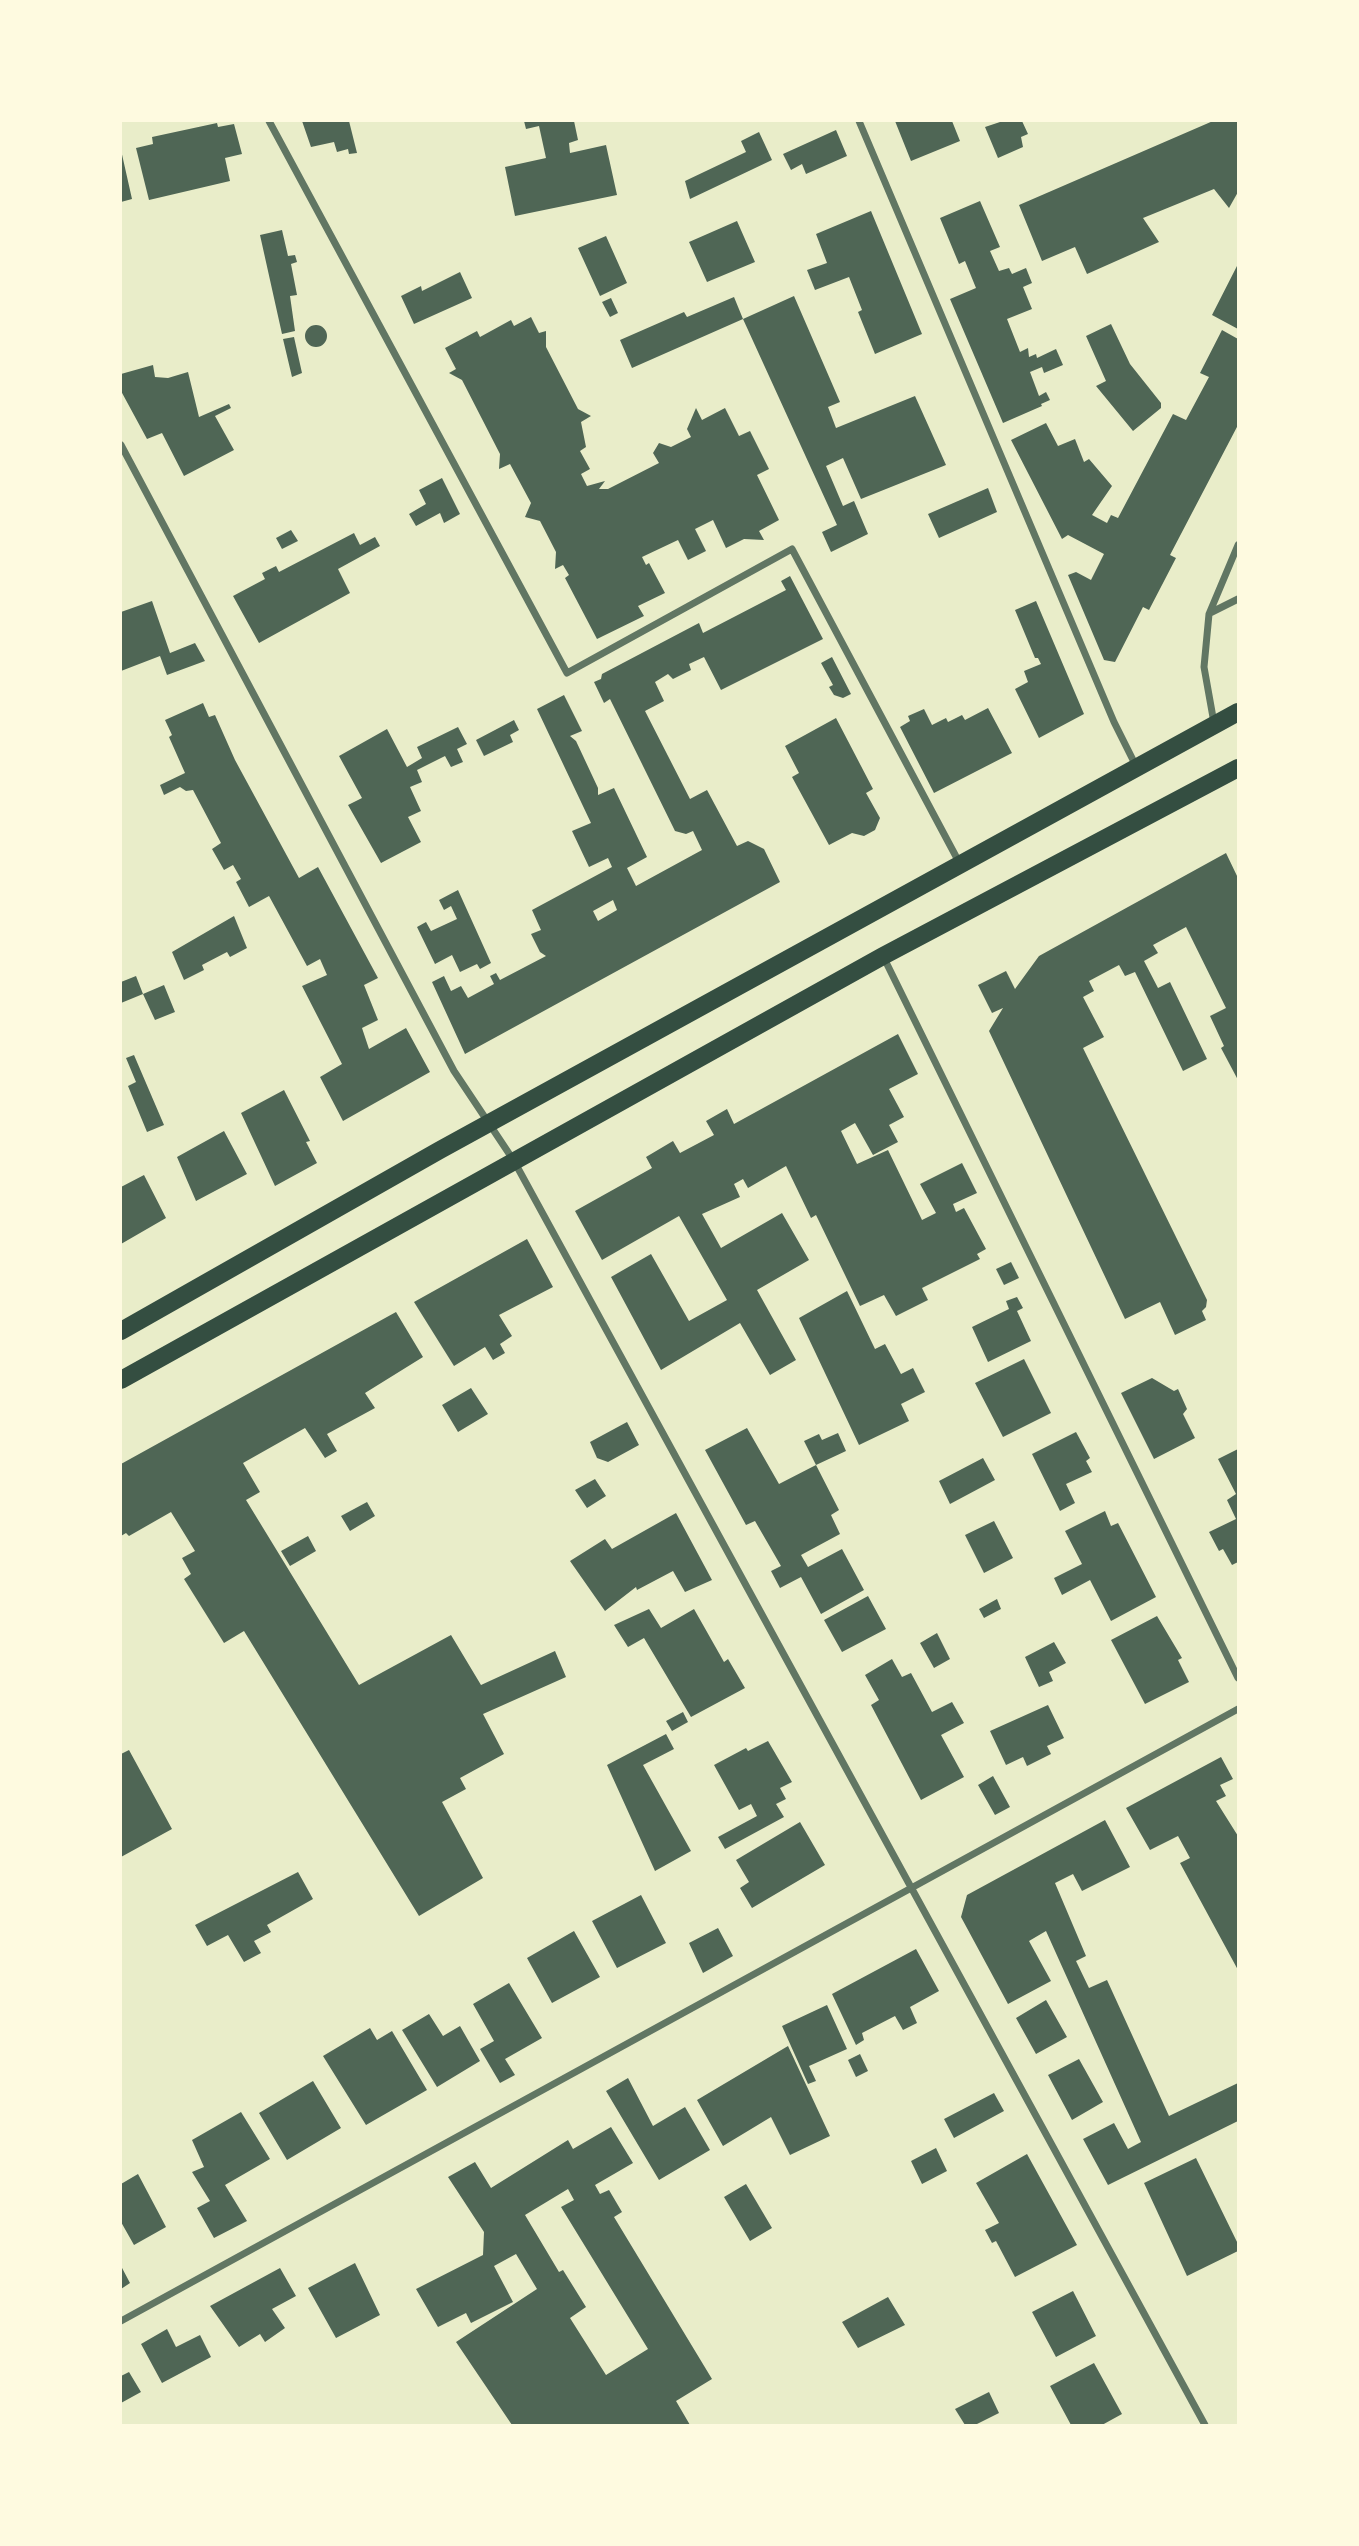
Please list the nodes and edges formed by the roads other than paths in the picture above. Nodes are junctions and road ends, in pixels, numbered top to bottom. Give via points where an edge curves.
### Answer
1 (269, 121) edge
2 (859, 121) edge
3 (121, 445) edge
4 (1238, 545) edge
5 (1238, 599) edge
6 (1209, 614) junction
7 (1238, 712) edge
8 (1215, 726) junction
9 (1138, 768) junction
10 (1238, 768) edge
11 (961, 865) junction
12 (883, 956) junction
13 (487, 1124) junction
14 (514, 1161) junction
15 (121, 1331) edge
16 (121, 1380) edge
17 (1238, 1678) edge
18 (1238, 1709) edge
19 (910, 1887) junction
20 (121, 2321) edge
21 (1205, 2425) edge

1 - 11 street via 567,673 792,549
2 - 9 street via 1114,722
3 - 13 street via 454,1072
4 - 6 street
5 - 6 street
6 - 8 street via 1204,667
7 - 8 main road
8 - 9 main road
9 - 11 main road
10 - 12 main road
11 - 13 main road
12 - 14 main road
12 - 17 street
13 - 14 street
13 - 15 main road
14 - 16 main road
14 - 19 street
18 - 19 street
19 - 20 street
19 - 21 street

